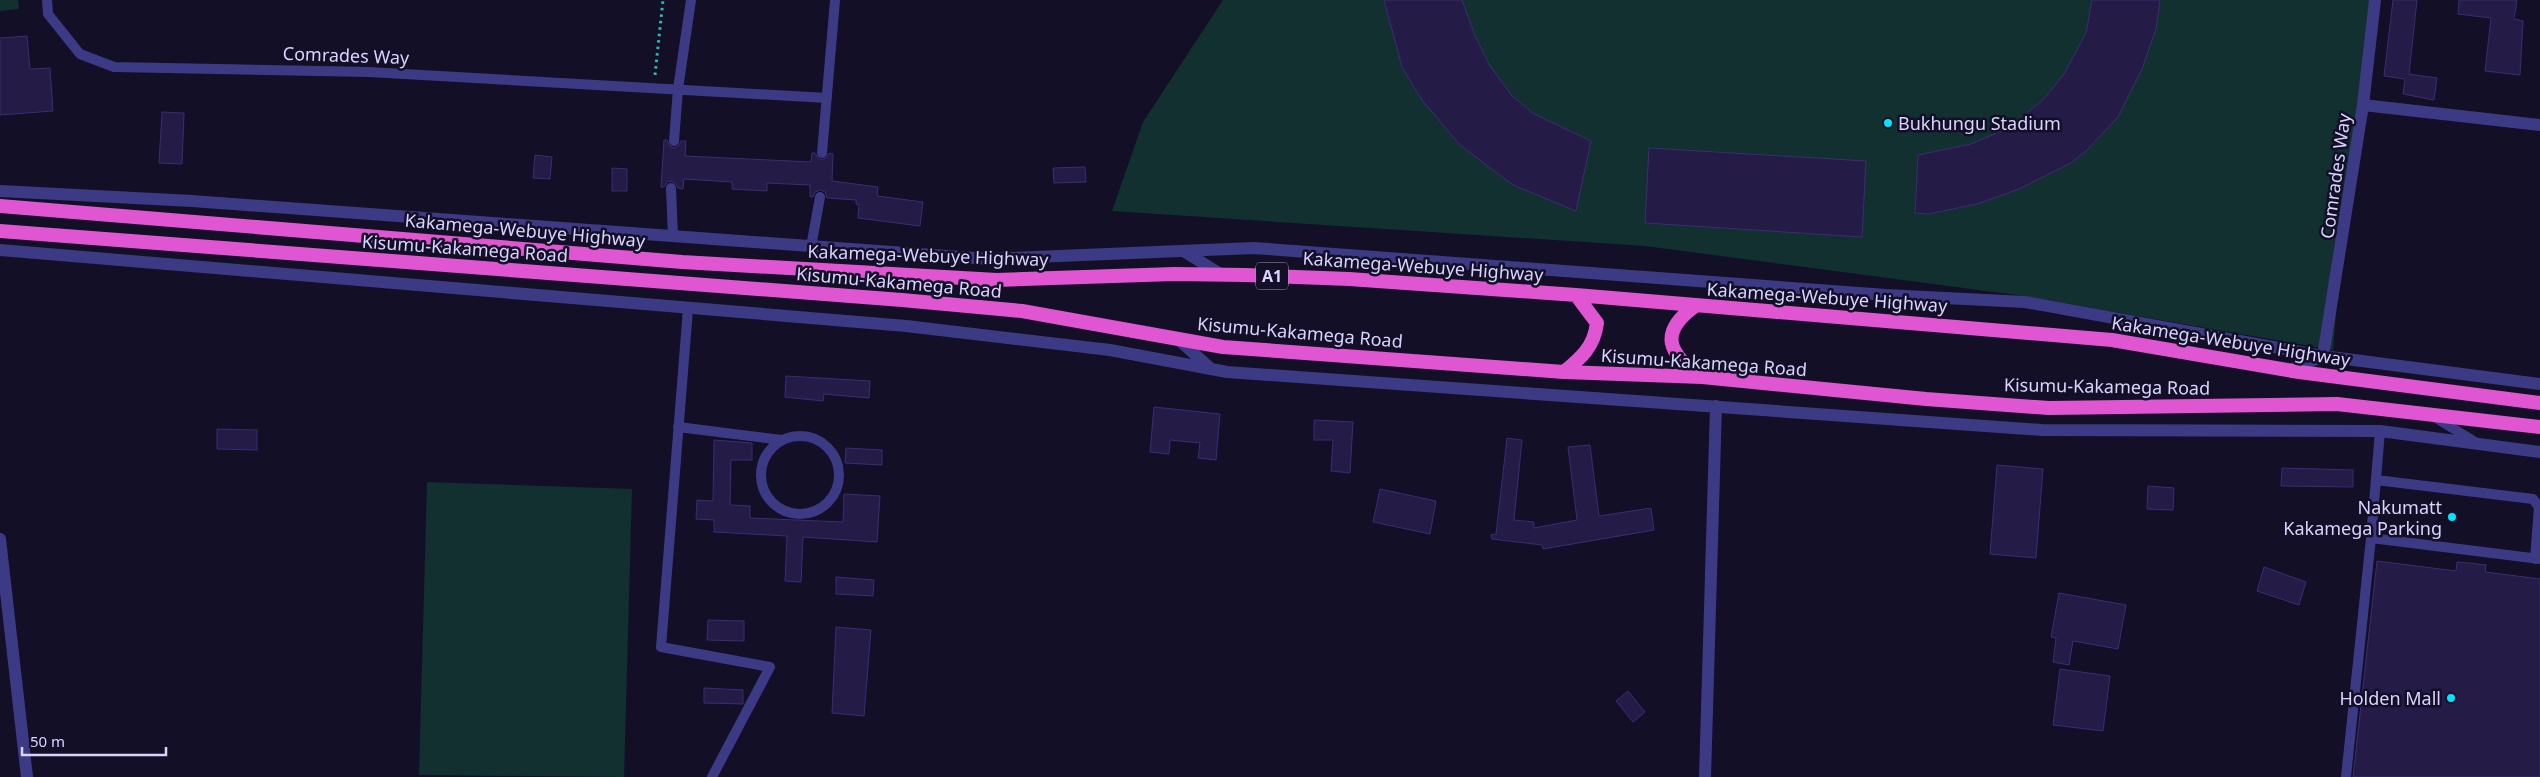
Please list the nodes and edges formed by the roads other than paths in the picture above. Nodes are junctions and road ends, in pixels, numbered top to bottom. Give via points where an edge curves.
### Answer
1 (47, 0) edge
2 (691, 0) edge
3 (835, 0) edge
4 (2375, 0) edge
5 (678, 89) junction
6 (827, 98) junction
7 (2363, 105) junction
8 (2540, 125) edge
9 (674, 140) dead end
10 (822, 153) dead end
11 (671, 188) dead end
12 (0, 191) edge
13 (820, 198) dead end
14 (0, 206) edge
15 (0, 231) edge
16 (673, 237) junction
17 (811, 247) junction
18 (0, 250) edge
19 (1185, 252) junction
20 (1222, 275) junction
21 (1576, 295) junction
22 (1695, 306) junction
23 (688, 309) junction
24 (1178, 339) junction
25 (2323, 356) junction
26 (1210, 369) junction
27 (2290, 370) junction
28 (1564, 372) junction
29 (1702, 377) junction
30 (2540, 384) edge
31 (2540, 403) edge
32 (1716, 406) junction
33 (2432, 415) junction
34 (678, 427) junction
35 (2540, 427) edge
36 (2380, 431) junction
37 (782, 440) junction
38 (2475, 442) junction
39 (2540, 452) edge
40 (2376, 480) junction
41 (2370, 538) junction
42 (0, 539) edge
43 (2538, 559) edge
44 (1, 562) edge
45 (27, 777) edge
46 (712, 777) edge
47 (1705, 777) edge
48 (2346, 777) edge

1 - 5 lane, Comrades Way via 48,14 80,54 114,67 369,72
2 - 5 lane
3 - 6 lane
4 - 7 street, Comrades Way
5 - 6 lane, Comrades Way
5 - 9 lane
6 - 10 lane
7 - 8 street
7 - 25 street, Comrades Way
11 - 16 lane
12 - 16 street via 192,201
13 - 17 lane
14 - 20 highway, Kakamega-Webuye Highway / A1 via 682,262 988,279
15 - 24 highway, Kisumu-Kakamega Road via 1022,311
16 - 17 street
17 - 19 street via 988,260
18 - 23 street
19 - 20 street
19 - 25 street via 1254,248 1886,296 2025,302
20 - 21 highway, Kakamega-Webuye Highway / A1 via 1348,279
21 - 22 highway, Kakamega-Webuye Highway / A1
21 - 28 highway via 1597,323 1595,336 1583,357
22 - 27 highway, Kakamega-Webuye Highway / A1 via 2112,340
22 - 29 highway via 1681,316 1672,329 1671,344 1681,361
23 - 26 street via 1005,336 1110,350
23 - 34 lane
24 - 26 street
24 - 28 highway, Kisumu-Kakamega Road via 1223,347
25 - 27 street
25 - 30 street
26 - 32 street
27 - 31 highway, Kakamega-Webuye Highway / A1
28 - 29 highway, Kisumu-Kakamega Road
29 - 33 highway, Kisumu-Kakamega Road via 1926,400 2049,408 2337,404
32 - 36 street via 2042,430
32 - 47 street
33 - 35 highway, Kisumu-Kakamega Road
33 - 38 lane
34 - 37 lane
34 - 46 lane via 662,647 770,667
36 - 38 street
36 - 40 lane
37 - 37 lane via 767,453 760,471 764,491 776,506 794,514 822,507 830,501 838,483 839,474 833,454 810,437 800,435
38 - 39 street
40 - 41 lane
40 - 43 lane via 2533,499 2539,508
41 - 43 lane
41 - 48 lane
42 - 44 street
44 - 45 street

